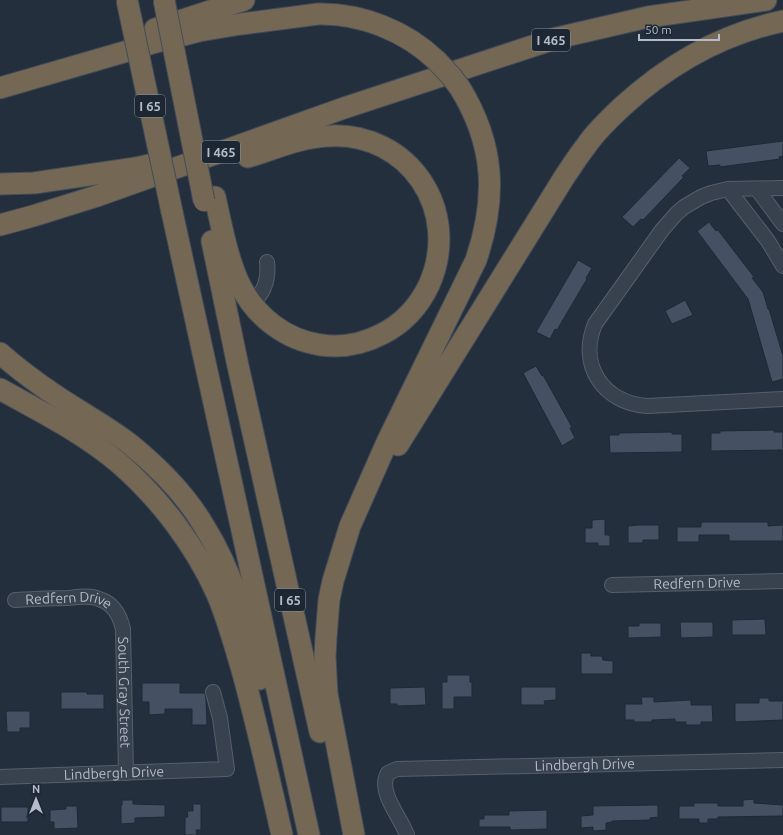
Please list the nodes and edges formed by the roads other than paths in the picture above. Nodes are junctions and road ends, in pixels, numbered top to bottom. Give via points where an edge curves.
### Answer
1 (128, 0) edge
2 (164, 0) edge
3 (244, 0) edge
4 (766, 0) edge
5 (783, 21) edge
6 (0, 85) edge
7 (0, 88) edge
8 (344, 108) junction
9 (0, 184) edge
10 (783, 188) edge
11 (728, 189) junction
12 (757, 189) junction
13 (97, 196) junction
14 (209, 199) junction
15 (783, 224) edge
16 (0, 225) edge
17 (267, 262) dead end
18 (783, 266) edge
19 (252, 304) junction
20 (0, 352) edge
21 (0, 388) edge
22 (783, 399) edge
23 (350, 526) junction
24 (783, 581) edge
25 (612, 585) dead end
26 (15, 600) dead end
27 (117, 612) joint
28 (213, 692) dead end
29 (783, 760) edge
30 (126, 773) junction
31 (0, 776) edge
32 (282, 835) edge
33 (294, 835) edge
34 (309, 835) edge
35 (342, 835) edge
36 (354, 835) edge
37 (407, 835) edge

1 - 34 highway, I 65, bridge
2 - 14 highway, I 65, bridge via 198,170
3 - 6 highway
4 - 8 highway, I 465 via 648,16 557,38
5 - 23 highway via 746,30 706,47 669,69 610,118 586,146 521,246
7 - 23 highway, bridge via 184,35 220,27 318,14 348,16 381,26 419,45 451,76 474,114 487,152 488,206 482,241 476,260 388,440
8 - 9 highway via 136,168 34,183
8 - 13 highway, I 465
10 - 12 street
11 - 12 street
11 - 18 street via 768,241
11 - 22 street via 701,197 684,207 662,230 595,324 590,343 591,363 602,384 613,395 629,403 647,406
12 - 15 street
13 - 16 highway, I 465
13 - 19 highway via 189,176 306,139 328,136 351,136 380,145 400,157 419,177 434,206 439,226 439,254 435,271 423,296 413,311 400,323 381,335 359,343 323,345 289,335 266,320
14 - 19 highway via 236,276
14 - 35 highway, I 65 via 238,366
17 - 19 street via 267,279 261,295
20 - 33 highway via 34,381 131,446 170,482 204,526 226,568 247,625
21 - 32 highway via 83,437 120,464 158,502 190,545 216,592 234,640 262,744
23 - 36 highway via 333,580 327,618 325,657 327,694
24 - 25 street, Redfern Drive
26 - 27 street, Redfern Drive via 99,598
27 - 30 street, South Gray Street via 123,629
28 - 30 street, Lindbergh Drive via 220,718 227,769
29 - 37 street, Lindbergh Drive via 397,769 388,773 384,781 386,794
30 - 31 street, Lindbergh Drive

